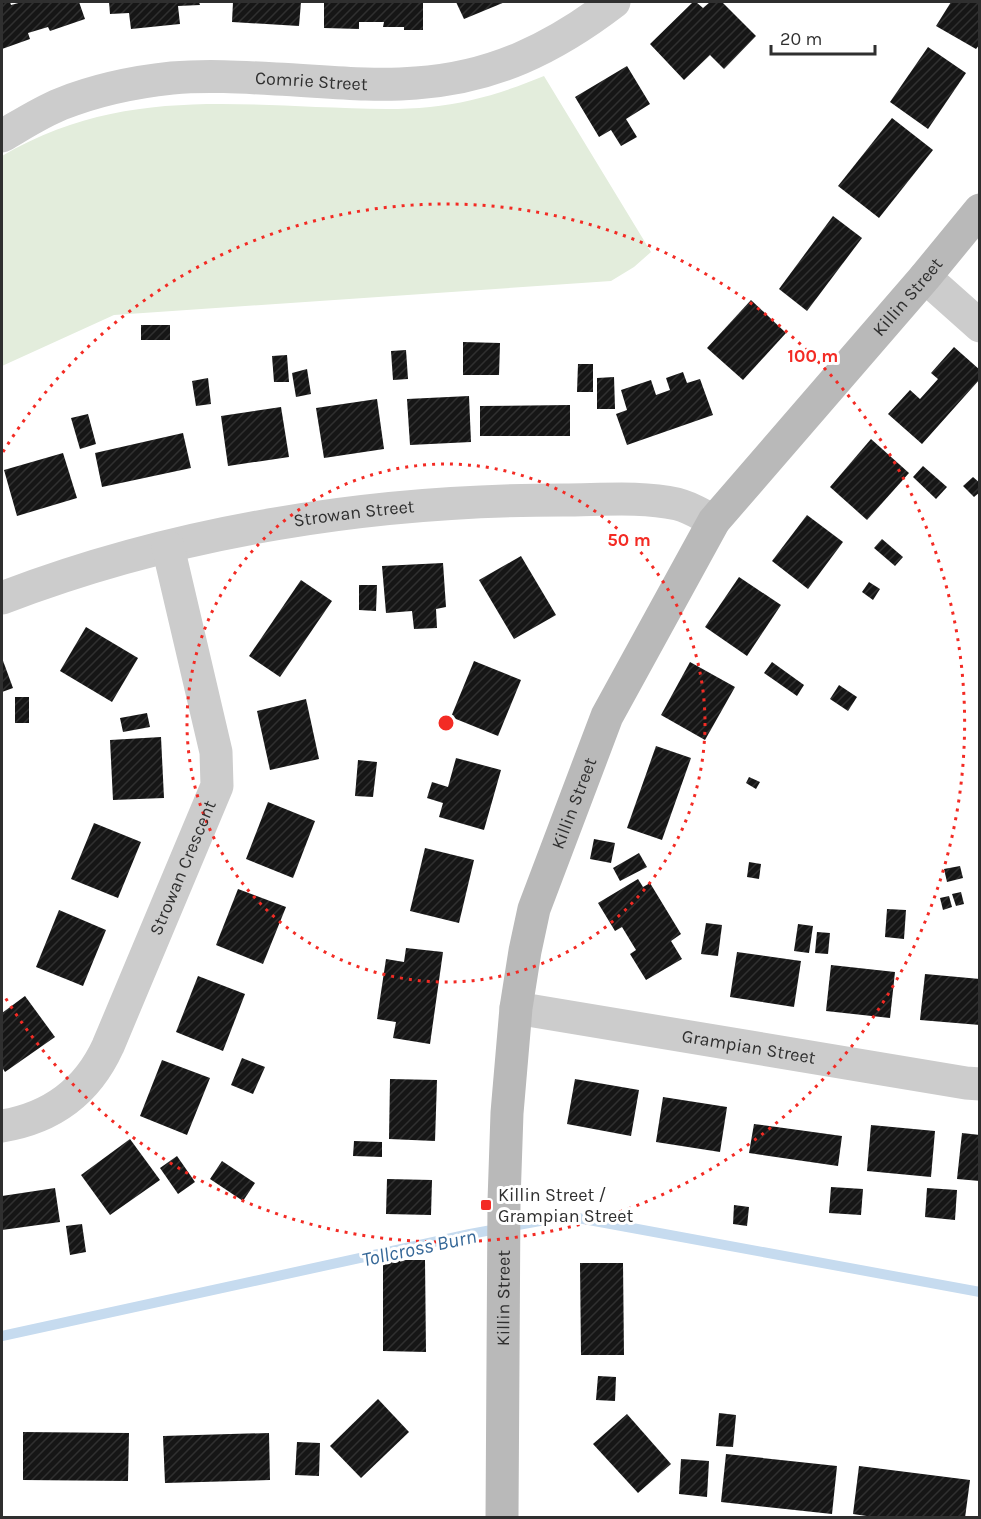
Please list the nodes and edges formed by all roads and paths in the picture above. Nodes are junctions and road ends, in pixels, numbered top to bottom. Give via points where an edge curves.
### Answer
1 (614, 2) edge
2 (2, 136) edge
3 (980, 210) edge
4 (925, 277) junction
5 (980, 326) edge
6 (714, 521) junction
7 (168, 547) junction
8 (2, 598) edge
9 (516, 1008) junction
10 (980, 1084) edge
11 (2, 1126) edge
12 (502, 1518) edge

1 - 2 street, Comrie Street via 544,49 469,75 414,84 234,77 154,80 60,104
3 - 4 main road, Killin Street
4 - 5 street
4 - 6 main road, Killin Street
6 - 7 street, Strowan Street via 676,504 634,500 460,502 328,516
6 - 9 main road, Killin Street via 607,716 534,909
7 - 8 street, Strowan Street via 52,579
7 - 11 street, Strowan Crescent via 216,752 217,786 96,1070 60,1106 29,1120
9 - 10 street, Grampian Street
9 - 12 main road, Killin Street via 504,1201

